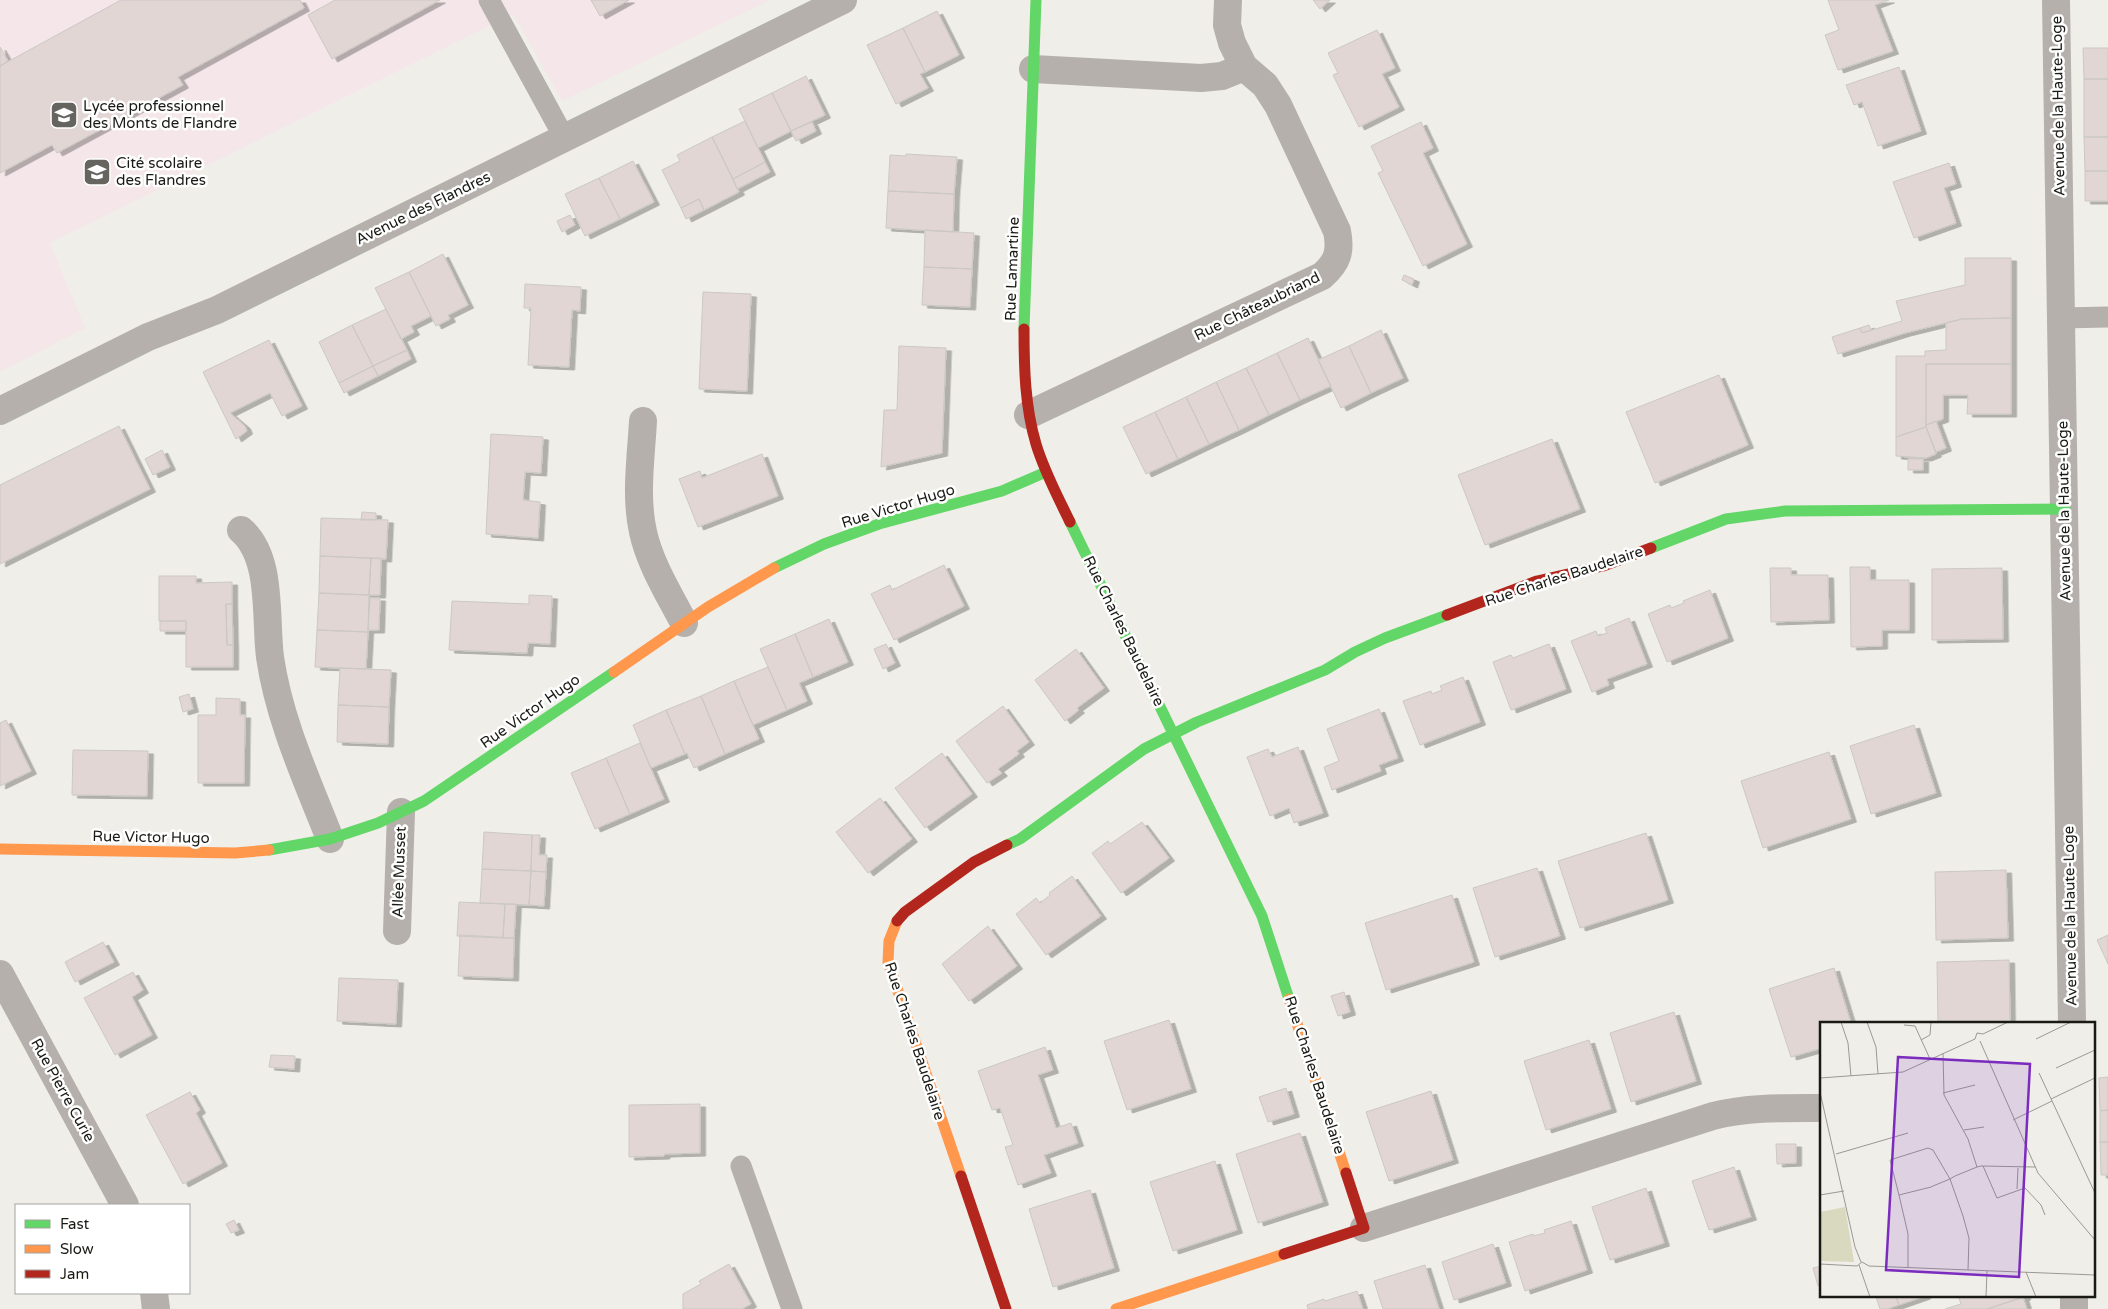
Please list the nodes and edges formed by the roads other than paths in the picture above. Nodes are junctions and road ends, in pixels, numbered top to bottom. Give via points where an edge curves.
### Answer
1 (488, 0) edge
2 (844, 0) edge
3 (1036, 0) edge
4 (1228, 0) edge
5 (2056, 0) edge
6 (1244, 68) junction
7 (1033, 69) junction
8 (565, 139) junction
9 (2108, 316) edge
10 (2061, 318) junction
11 (0, 412) edge
12 (1028, 415) junction
13 (643, 421) dead end
14 (1046, 472) junction
15 (2065, 509) junction
16 (1073, 529) joint
17 (241, 530) dead end
18 (684, 623) junction
19 (1174, 732) junction
20 (401, 812) junction
21 (330, 839) junction
22 (0, 849) edge
23 (397, 931) dead end
24 (3, 985) edge
25 (2072, 1022) edge
26 (1820, 1108) edge
27 (741, 1166) dead end
28 (124, 1204) edge
29 (1364, 1228) junction
30 (154, 1294) edge
31 (2074, 1296) edge
32 (156, 1309) edge
33 (792, 1309) edge
34 (1006, 1309) edge
35 (1116, 1309) edge
36 (2074, 1309) edge

1 - 8 lane
2 - 8 street, Avenue des Flandres
3 - 7 street, Rue Lamartine
4 - 6 street, Rue Châteaubriand via 1228,34
5 - 10 street, Avenue de la Haute-Loge
6 - 7 street via 1222,76 1201,78
6 - 12 street, Rue Châteaubriand via 1265,85 1282,114 1337,231 1339,253 1336,262 1322,276
7 - 12 street, Rue Lamartine via 1025,336
8 - 11 street, Avenue des Flandres via 217,310 148,337
9 - 10 lane
10 - 15 street, Avenue de la Haute-Loge
12 - 14 street, Rue Lamartine via 1037,453
13 - 18 street via 639,493 643,534 653,562
14 - 16 street, Rue Lamartine
14 - 18 street, Rue Victor Hugo via 1002,492 879,524 824,544 732,591
15 - 19 street, Rue Charles Baudelaire via 1785,511 1726,519 1603,566 1537,581 1385,638 1325,670
15 - 25 street, Avenue de la Haute-Loge
16 - 19 street, Rue Charles Baudelaire
17 - 21 street via 249,536 260,558 270,657 279,702
18 - 20 street, Rue Victor Hugo via 445,788
19 - 29 street, Rue Charles Baudelaire via 1262,916
19 - 34 street, Rue Charles Baudelaire via 1144,749 1020,839 961,871 905,912 889,934 890,969
20 - 21 street, Rue Victor Hugo
20 - 23 street, Allée Musset
21 - 22 street, Rue Victor Hugo via 282,849 235,853
24 - 28 street, Rue Pierre Curie
26 - 29 street via 1755,1109 1713,1116
27 - 33 lane
29 - 35 street
30 - 32 street
31 - 36 street

